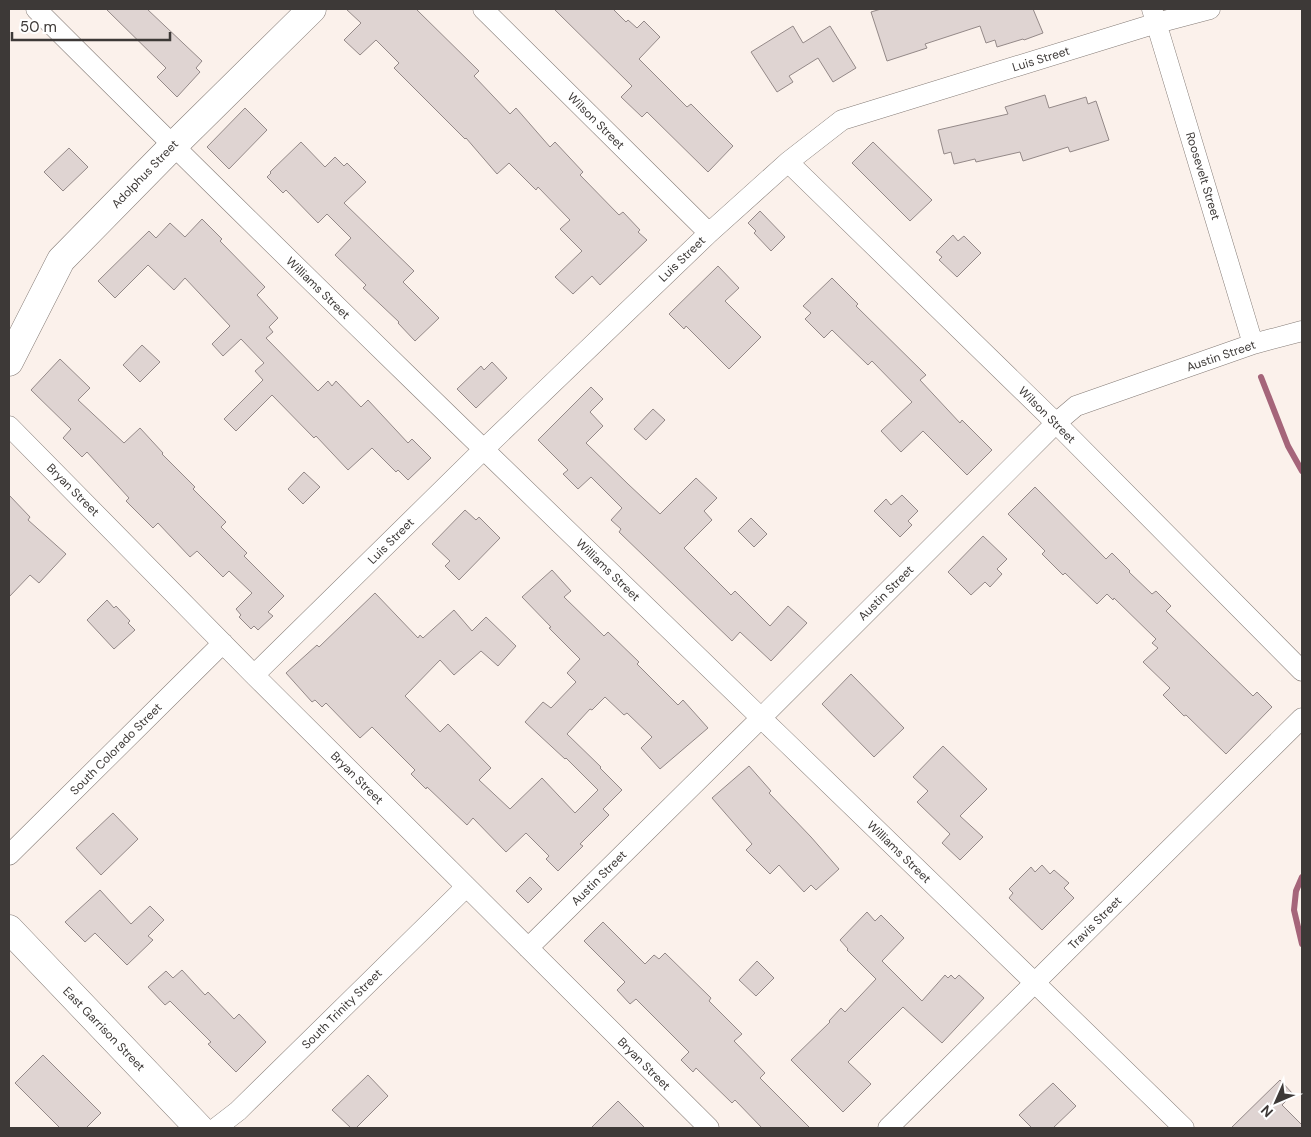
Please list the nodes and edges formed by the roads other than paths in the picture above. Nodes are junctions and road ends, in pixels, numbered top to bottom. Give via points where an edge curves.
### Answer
1 (36, 9) edge
2 (312, 9) edge
3 (483, 9) edge
4 (1210, 9) edge
5 (1154, 16) edge
6 (173, 146) junction
7 (788, 162) junction
8 (709, 233) junction
9 (1302, 330) edge
10 (1253, 344) junction
11 (9, 362) edge
12 (1056, 423) junction
13 (9, 426) edge
14 (484, 449) junction
15 (223, 643) junction
16 (1302, 671) edge
17 (254, 675) junction
18 (761, 718) junction
19 (1302, 718) edge
20 (9, 855) edge
21 (466, 887) junction
22 (9, 929) edge
23 (528, 948) junction
24 (1035, 982) junction
25 (199, 1128) edge
26 (216, 1128) edge
27 (709, 1128) edge
28 (888, 1128) edge
29 (1184, 1128) edge

1 - 6 street, Williams Street
2 - 6 street, Adolphus Street
3 - 8 street, Wilson Street
4 - 5 street, Luis Street
5 - 7 street, Luis Street via 842,120
5 - 10 street, Roosevelt Street
6 - 11 street, Adolphus Street via 61,260
6 - 14 street, Williams Street
7 - 8 street, Luis Street
7 - 12 street, Wilson Street
8 - 14 street, Luis Street
9 - 10 street, Austin Street
10 - 12 street, Austin Street via 1076,406
12 - 16 street, Wilson Street
12 - 18 street, Austin Street
13 - 15 street, Bryan Street
14 - 17 street, Luis Street
14 - 18 street, Williams Street
15 - 17 street, Bryan Street
15 - 20 street, South Colorado Street
17 - 21 street, Bryan Street
18 - 23 street, Austin Street
18 - 24 street, Williams Street
19 - 24 street, Travis Street
21 - 23 street, Bryan Street
21 - 26 street, South Trinity Street via 238,1111
22 - 25 street, East Garrison Street
23 - 27 street, Bryan Street
24 - 28 street, Travis Street
24 - 29 street, Williams Street

